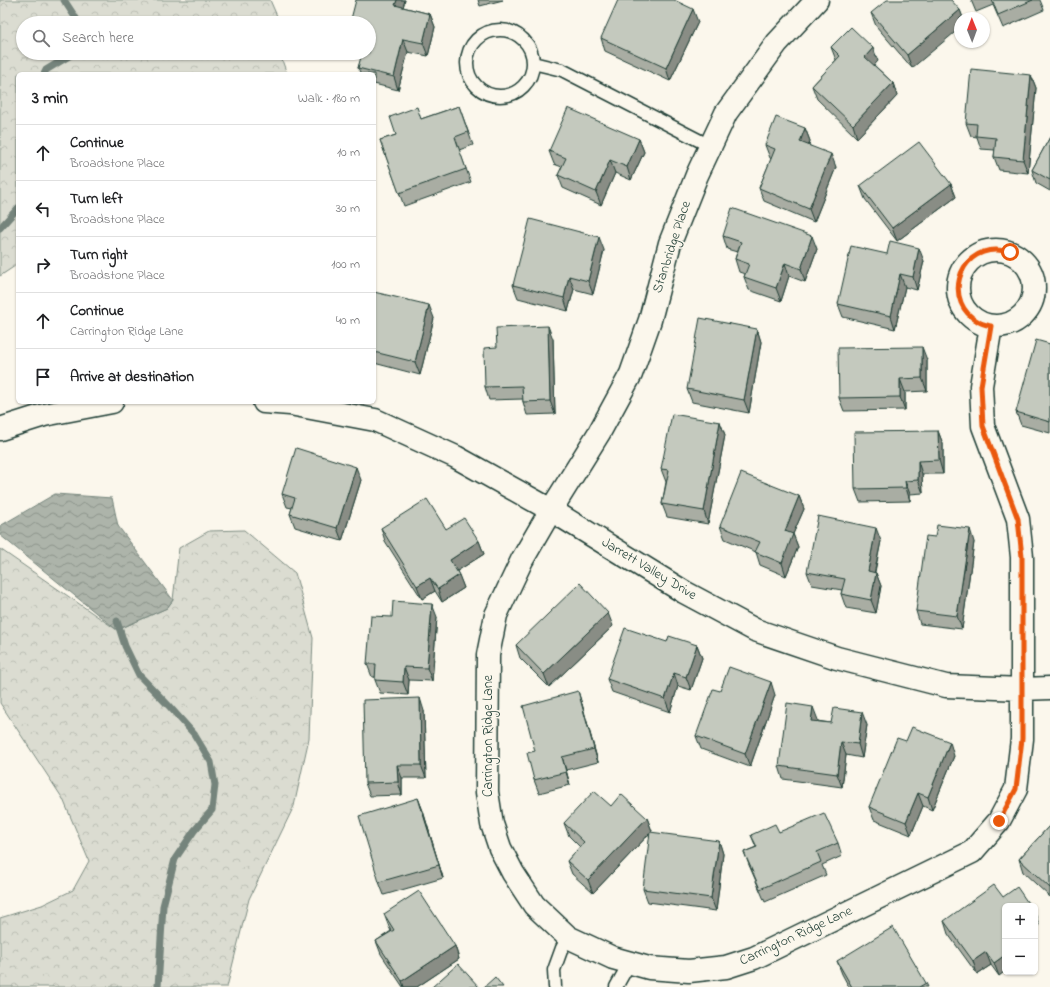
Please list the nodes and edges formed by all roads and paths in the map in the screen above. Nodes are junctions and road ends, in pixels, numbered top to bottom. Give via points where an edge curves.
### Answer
1 (817, 0) edge
2 (533, 62) junction
3 (710, 146) junction
4 (991, 326) dead end
5 (102, 404) edge
6 (290, 404) edge
7 (0, 429) edge
8 (551, 510) junction
9 (1050, 688) edge
10 (1022, 689) junction
11 (568, 937) junction
12 (630, 962) junction
13 (555, 987) edge
14 (616, 987) edge

1 - 3 street, Stanbridge Place via 776,43 726,113
2 - 2 lane via 529,47 524,41 511,32 495,30 482,35 474,42 467,57 467,68 473,83 481,90 491,95 502,96 518,91 526,83
2 - 3 lane via 562,70
3 - 8 street, Stanbridge Place via 670,243 650,320 631,374 599,433
4 - 10 street, Carrington Ridge Lane via 981,386 983,426 1018,519 1022,557
5 - 7 street via 44,415
6 - 8 street, Jarrett Valley Drive via 375,420 456,457
8 - 10 street, Jarrett Valley Drive via 684,592 755,630 837,658 946,686
8 - 11 street, Carrington Ridge Lane via 522,560 496,615 488,655 487,792 492,824 500,848 513,873 534,905
9 - 10 street, Jarrett Valley Drive
10 - 12 street, Carrington Ridge Lane via 1022,739 1016,789 999,821 972,852 754,958 726,967 689,971 649,968
11 - 12 street, Carrington Ridge Lane via 613,958
11 - 13 lane via 554,970
12 - 14 lane

